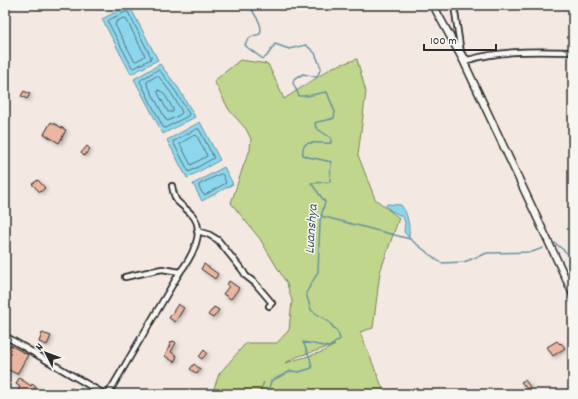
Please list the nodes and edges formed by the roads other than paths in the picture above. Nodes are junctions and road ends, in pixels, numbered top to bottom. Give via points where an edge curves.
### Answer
1 (433, 5) edge
2 (454, 5) edge
3 (573, 52) edge
4 (461, 53) junction
5 (462, 60) junction
6 (172, 186) dead end
7 (197, 231) junction
8 (180, 272) junction
9 (125, 277) dead end
10 (573, 294) edge
11 (269, 306) dead end
12 (5, 336) edge
13 (104, 394) edge
14 (108, 394) edge

1 - 5 main road
2 - 4 street
3 - 4 street via 511,52 468,60
4 - 5 street
5 - 10 main road
6 - 7 street via 177,200 197,222
7 - 8 street via 194,251
7 - 11 street via 218,240 246,276 262,291 272,304
8 - 9 street via 162,269
8 - 14 street
12 - 13 street

